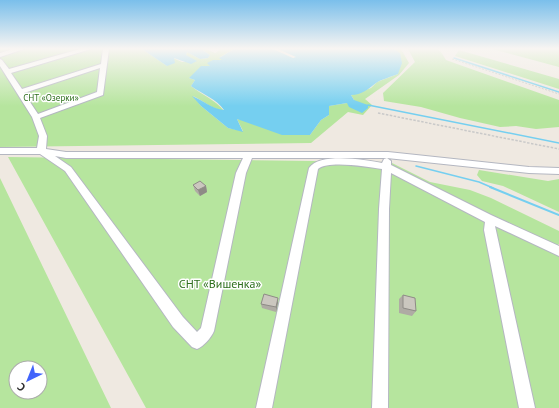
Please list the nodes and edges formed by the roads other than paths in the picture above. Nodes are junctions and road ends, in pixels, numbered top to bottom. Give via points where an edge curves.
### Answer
1 (4, 68) edge
2 (21, 68) edge
3 (95, 68) edge
4 (104, 68) edge
5 (7, 72) junction
6 (20, 92) junction
7 (36, 117) junction
8 (0, 151) edge
9 (41, 151) junction
10 (249, 155) junction
11 (387, 161) junction
12 (559, 171) edge
13 (490, 219) junction
14 (559, 251) edge
15 (264, 408) edge
16 (380, 408) edge
17 (527, 408) edge

1 - 5 street
2 - 5 street
3 - 6 street
4 - 7 street via 100,93
5 - 6 street
6 - 7 street
7 - 9 street via 43,136
8 - 9 street
9 - 10 street via 66,155
9 - 10 street via 68,169 178,322 197,342 207,331 241,173
10 - 11 street
11 - 12 street via 481,164
11 - 13 street
11 - 15 street via 318,164 314,168
11 - 16 street
13 - 14 street
13 - 17 street via 489,230

